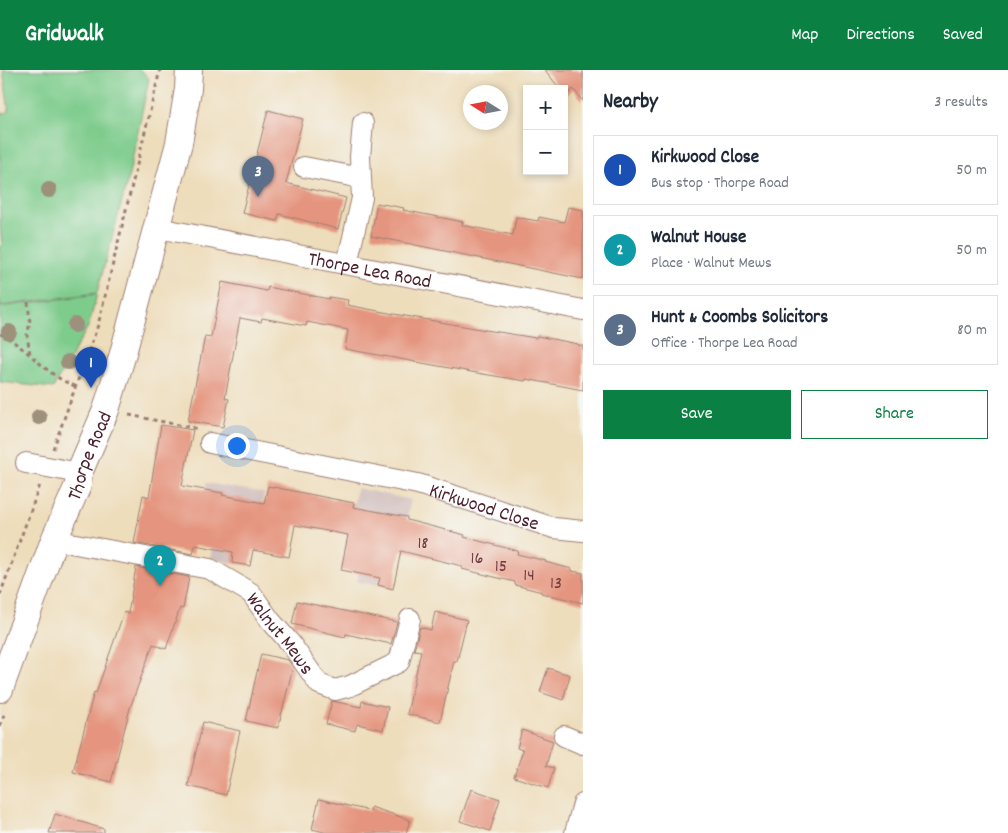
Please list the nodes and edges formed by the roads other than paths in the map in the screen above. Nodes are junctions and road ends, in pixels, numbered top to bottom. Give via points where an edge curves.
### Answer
1 (186, 76) edge
2 (363, 123) dead end
3 (304, 167) dead end
4 (361, 178) junction
5 (158, 228) junction
6 (348, 264) junction
7 (583, 310) edge
8 (210, 443) road end
9 (26, 463) dead end
10 (79, 473) junction
11 (583, 531) edge
12 (54, 540) junction
13 (410, 619) dead end
14 (0, 689) edge
15 (564, 736) dead end
16 (583, 744) edge
17 (583, 804) edge
18 (575, 833) edge

1 - 5 main road, Thorpe Road via 179,143
2 - 4 street
3 - 4 street
4 - 6 street via 362,198
5 - 6 street, Thorpe Lea Road
5 - 10 main road, Thorpe Road via 106,410
6 - 7 street, Thorpe Lea Road
8 - 11 street, Kirkwood Close via 418,484 554,528
9 - 10 street
10 - 12 main road, Thorpe Road via 78,485
12 - 13 street, Walnut Mews via 210,569 251,593 319,684 335,690 399,662
12 - 14 main road, Thorpe Road
15 - 16 street
17 - 18 street

